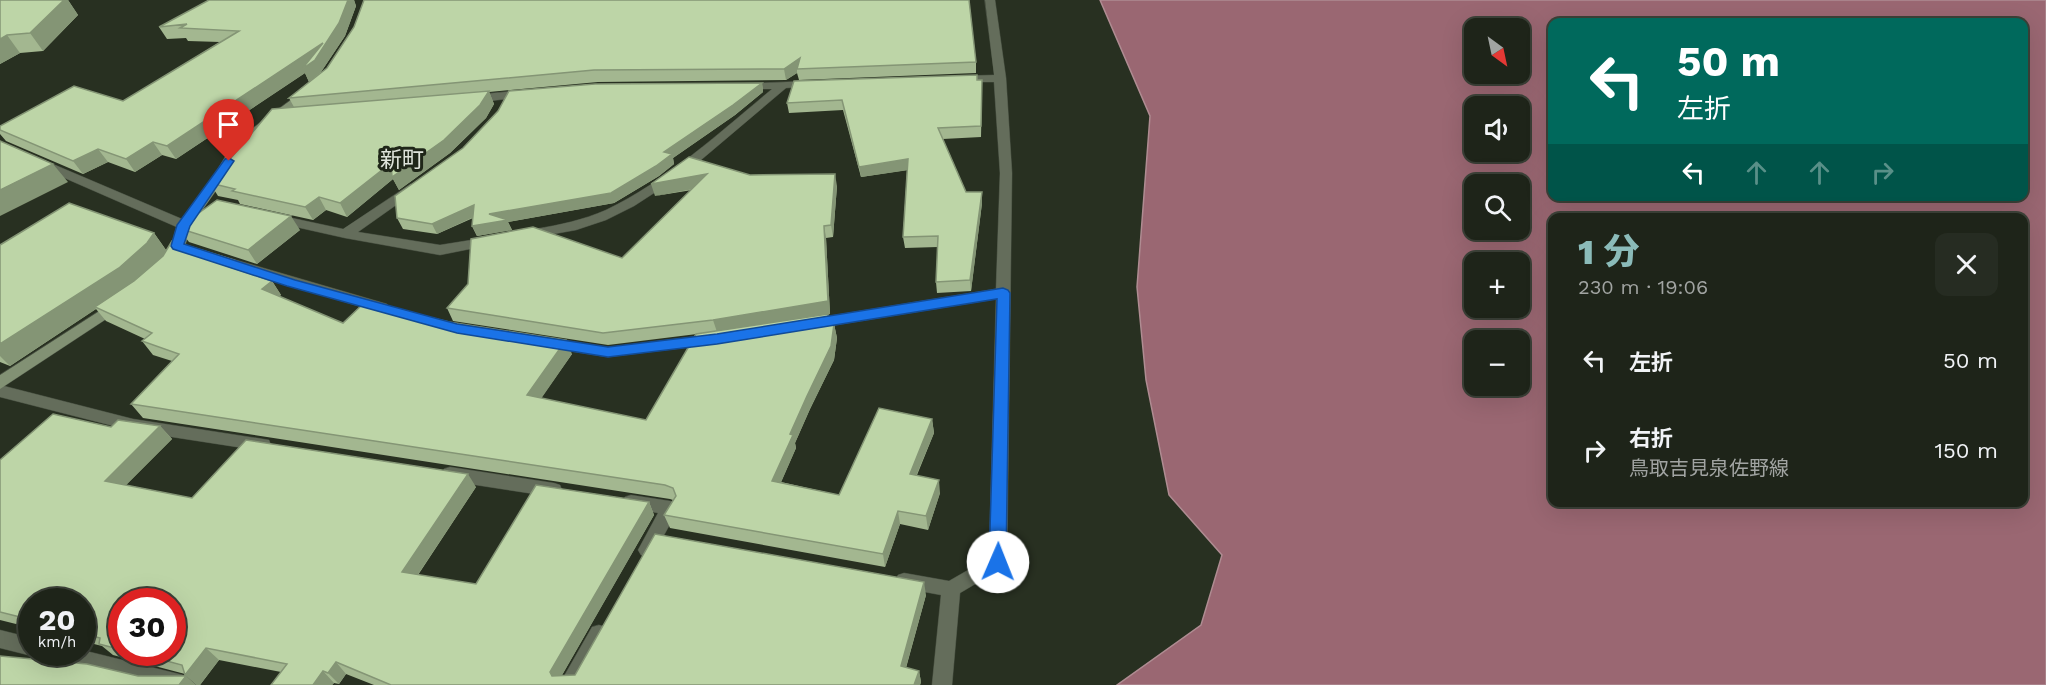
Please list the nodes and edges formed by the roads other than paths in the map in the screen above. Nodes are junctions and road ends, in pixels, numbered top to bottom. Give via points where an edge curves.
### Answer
1 (990, 0) edge
2 (1000, 78) junction
3 (943, 80) edge
4 (318, 83) edge
5 (828, 84) edge
6 (783, 85) junction
7 (726, 86) edge
8 (541, 93) edge
9 (506, 96) junction
10 (460, 100) edge
11 (500, 111) edge
12 (299, 114) edge
13 (276, 117) junction
14 (32, 159) edge
15 (422, 181) edge
16 (267, 217) edge
17 (184, 225) junction
18 (345, 234) junction
19 (189, 250) junction
20 (160, 271) edge
21 (1003, 293) junction
22 (129, 297) edge
23 (402, 313) edge
24 (797, 326) edge
25 (729, 337) edge
26 (538, 341) edge
27 (0, 383) edge
28 (0, 391) edge
29 (284, 449) edge
30 (436, 472) edge
31 (576, 494) edge
32 (611, 499) edge
33 (656, 536) junction
34 (678, 540) edge
35 (638, 566) edge
36 (883, 577) edge
37 (951, 590) junction
38 (609, 616) edge
39 (0, 639) edge
40 (18, 644) edge
41 (96, 662) edge
42 (188, 685) edge
43 (568, 685) edge
44 (942, 685) edge

1 - 2 street
2 - 3 street
2 - 21 street via 1006,173
4 - 13 main road
5 - 6 street
6 - 7 street
6 - 18 street via 665,181 623,207 572,227 440,250
8 - 9 street
9 - 10 street
9 - 11 street
12 - 13 street
13 - 17 main road via 238,145 207,203
14 - 17 street
15 - 18 street
16 - 18 street
17 - 19 main road
19 - 20 main road
19 - 23 street
21 - 24 street
21 - 37 street via 998,562
22 - 27 main road
25 - 26 street via 608,352
28 - 29 street via 133,425
30 - 31 street
32 - 33 street via 670,508
33 - 34 street
33 - 35 street
36 - 37 street
37 - 44 street
38 - 43 street
39 - 40 street
41 - 42 street

